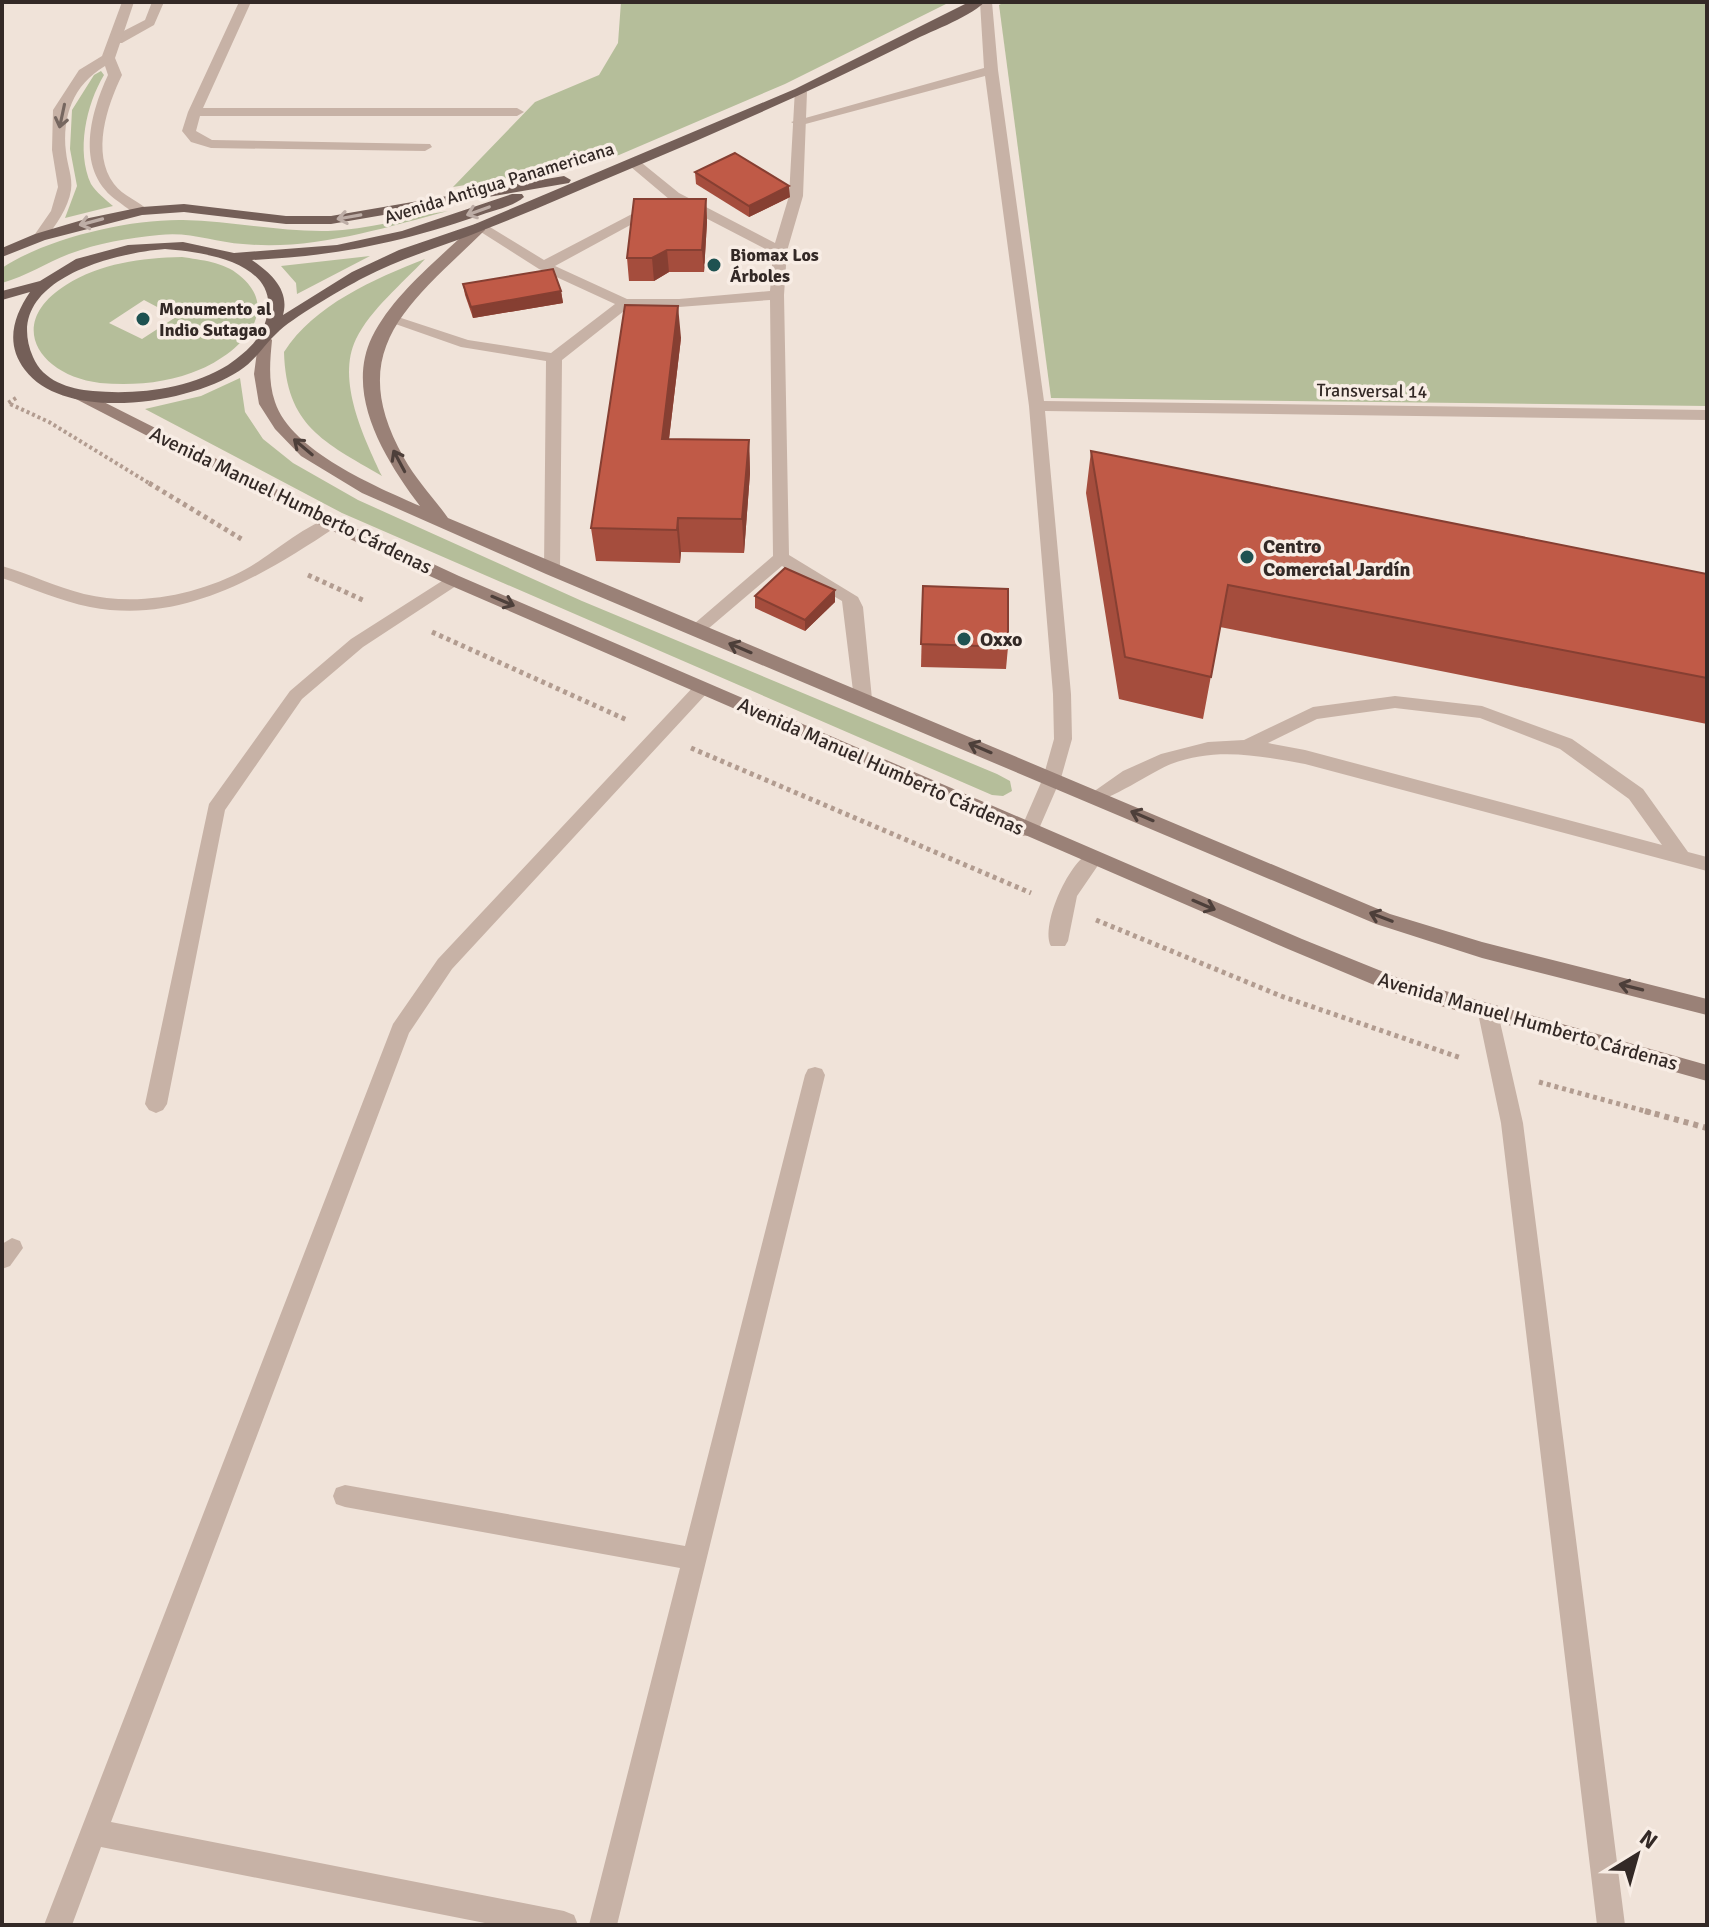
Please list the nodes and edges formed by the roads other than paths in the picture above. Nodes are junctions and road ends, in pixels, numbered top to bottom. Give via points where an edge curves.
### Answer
1 (128, 2) edge
2 (158, 2) edge
3 (245, 2) edge
4 (979, 2) edge
5 (986, 2) edge
6 (117, 40) junction
7 (108, 58) junction
8 (991, 70) junction
9 (800, 92) junction
10 (195, 112) junction
11 (517, 112) dead end
12 (798, 122) junction
13 (425, 147) dead end
14 (632, 162) junction
15 (564, 180) junction
16 (674, 196) junction
17 (142, 211) junction
18 (480, 227) junction
19 (40, 237) junction
20 (780, 251) junction
21 (2, 253) edge
22 (234, 257) junction
23 (544, 266) junction
24 (44, 283) junction
25 (777, 295) junction
26 (2, 296) edge
27 (625, 303) junction
28 (392, 320) junction
29 (267, 334) junction
30 (554, 358) junction
31 (15, 375) dead end
32 (46, 385) junction
33 (80, 395) junction
34 (1037, 406) junction
35 (1707, 415) edge
36 (330, 523) junction
37 (445, 524) junction
38 (781, 558) junction
39 (552, 570) junction
40 (2, 572) edge
41 (453, 580) junction
42 (696, 630) junction
43 (702, 688) junction
44 (863, 699) junction
45 (1246, 747) junction
46 (1052, 778) junction
47 (1095, 797) junction
48 (1029, 831) junction
49 (1093, 858) junction
50 (1682, 858) junction
51 (1707, 864) edge
52 (1058, 941) dead end
53 (1707, 1007) edge
54 (1488, 1013) junction
55 (1707, 1073) edge
56 (815, 1075) dead end
57 (156, 1104) dead end
58 (345, 1496) dead end
59 (695, 1559) junction
60 (95, 1832) junction
61 (58, 1925) edge
62 (564, 1925) edge
63 (603, 1925) edge
64 (1611, 1925) edge

1 - 6 street
2 - 6 street via 150,22
3 - 10 street
4 - 9 main road, Avenida Antigua Panamericana
5 - 8 street
6 - 7 street
7 - 17 street via 115,75 98,126 98,159 105,182
7 -> 19 street via 84,73 60,110 65,187 58,211
8 - 12 street
8 - 34 street
9 - 12 street
9 - 14 main road, Avenida Antigua Panamericana
10 - 11 street
10 - 13 street via 189,131 211,144
12 - 20 street via 796,196
14 - 15 main road, Avenida Antigua Panamericana
14 - 16 street
14 - 18 main road, Avenida Antigua Panamericana
15 -> 17 main road via 331,220 184,208
15 -> 22 main road, Avenida Antigua Panamericana via 443,224 368,244
16 - 20 street
16 - 23 street
17 -> 19 main road
18 - 23 street
18 - 28 main road
18 - 29 main road, Avenida Antigua Panamericana via 357,275
19 - 21 main road
20 - 25 street
22 - 24 main road via 196,247 148,247 89,260
22 - 29 main road via 256,269 274,291 276,311
23 - 27 street
24 - 26 main road
24 - 32 main road via 20,305 9,344 23,369
25 - 27 street
25 - 38 street
27 - 30 street
28 - 30 street via 466,344
37 -> 28 main road via 404,472 377,412 373,359
29 - 33 main road via 235,366 186,388 126,398
37 -> 29 main road via 368,489 307,452 283,429 267,404 262,374
30 - 39 street
31 - 32 main road
32 - 33 main road
33 - 36 main road, Avenida Manuel Humberto Cárdenas
34 - 35 street, Transversal 14
34 - 46 street via 1062,694 1063,739
36 - 40 street via 236,583 178,602 100,604
36 - 41 main road, Avenida Manuel Humberto Cárdenas
37 - 39 main road
38 - 42 street
38 - 44 street via 849,597
39 - 42 main road
41 -> 43 main road, Avenida Manuel Humberto Cárdenas
41 - 57 street via 357,643 296,695 216,809
44 -> 42 main road
43 - 48 main road, Avenida Manuel Humberto Cárdenas
43 - 60 street via 445,964 400,1030
46 -> 44 main road
45 - 47 street via 1189,752 1129,772
45 - 50 street via 1305,757
45 - 50 street via 1313,713 1395,702 1482,712 1566,744 1636,794
46 - 47 main road
46 - 48 street
53 -> 47 main road via 1383,919
48 - 49 main road, Avenida Manuel Humberto Cárdenas
49 - 52 street via 1062,906
49 -> 54 main road, Avenida Manuel Humberto Cárdenas via 1391,984
50 - 51 street
54 - 55 main road, Avenida Manuel Humberto Cárdenas
54 - 64 street via 1512,1123
56 - 59 street
58 - 59 street
59 - 63 street
60 - 61 street
60 - 62 street

